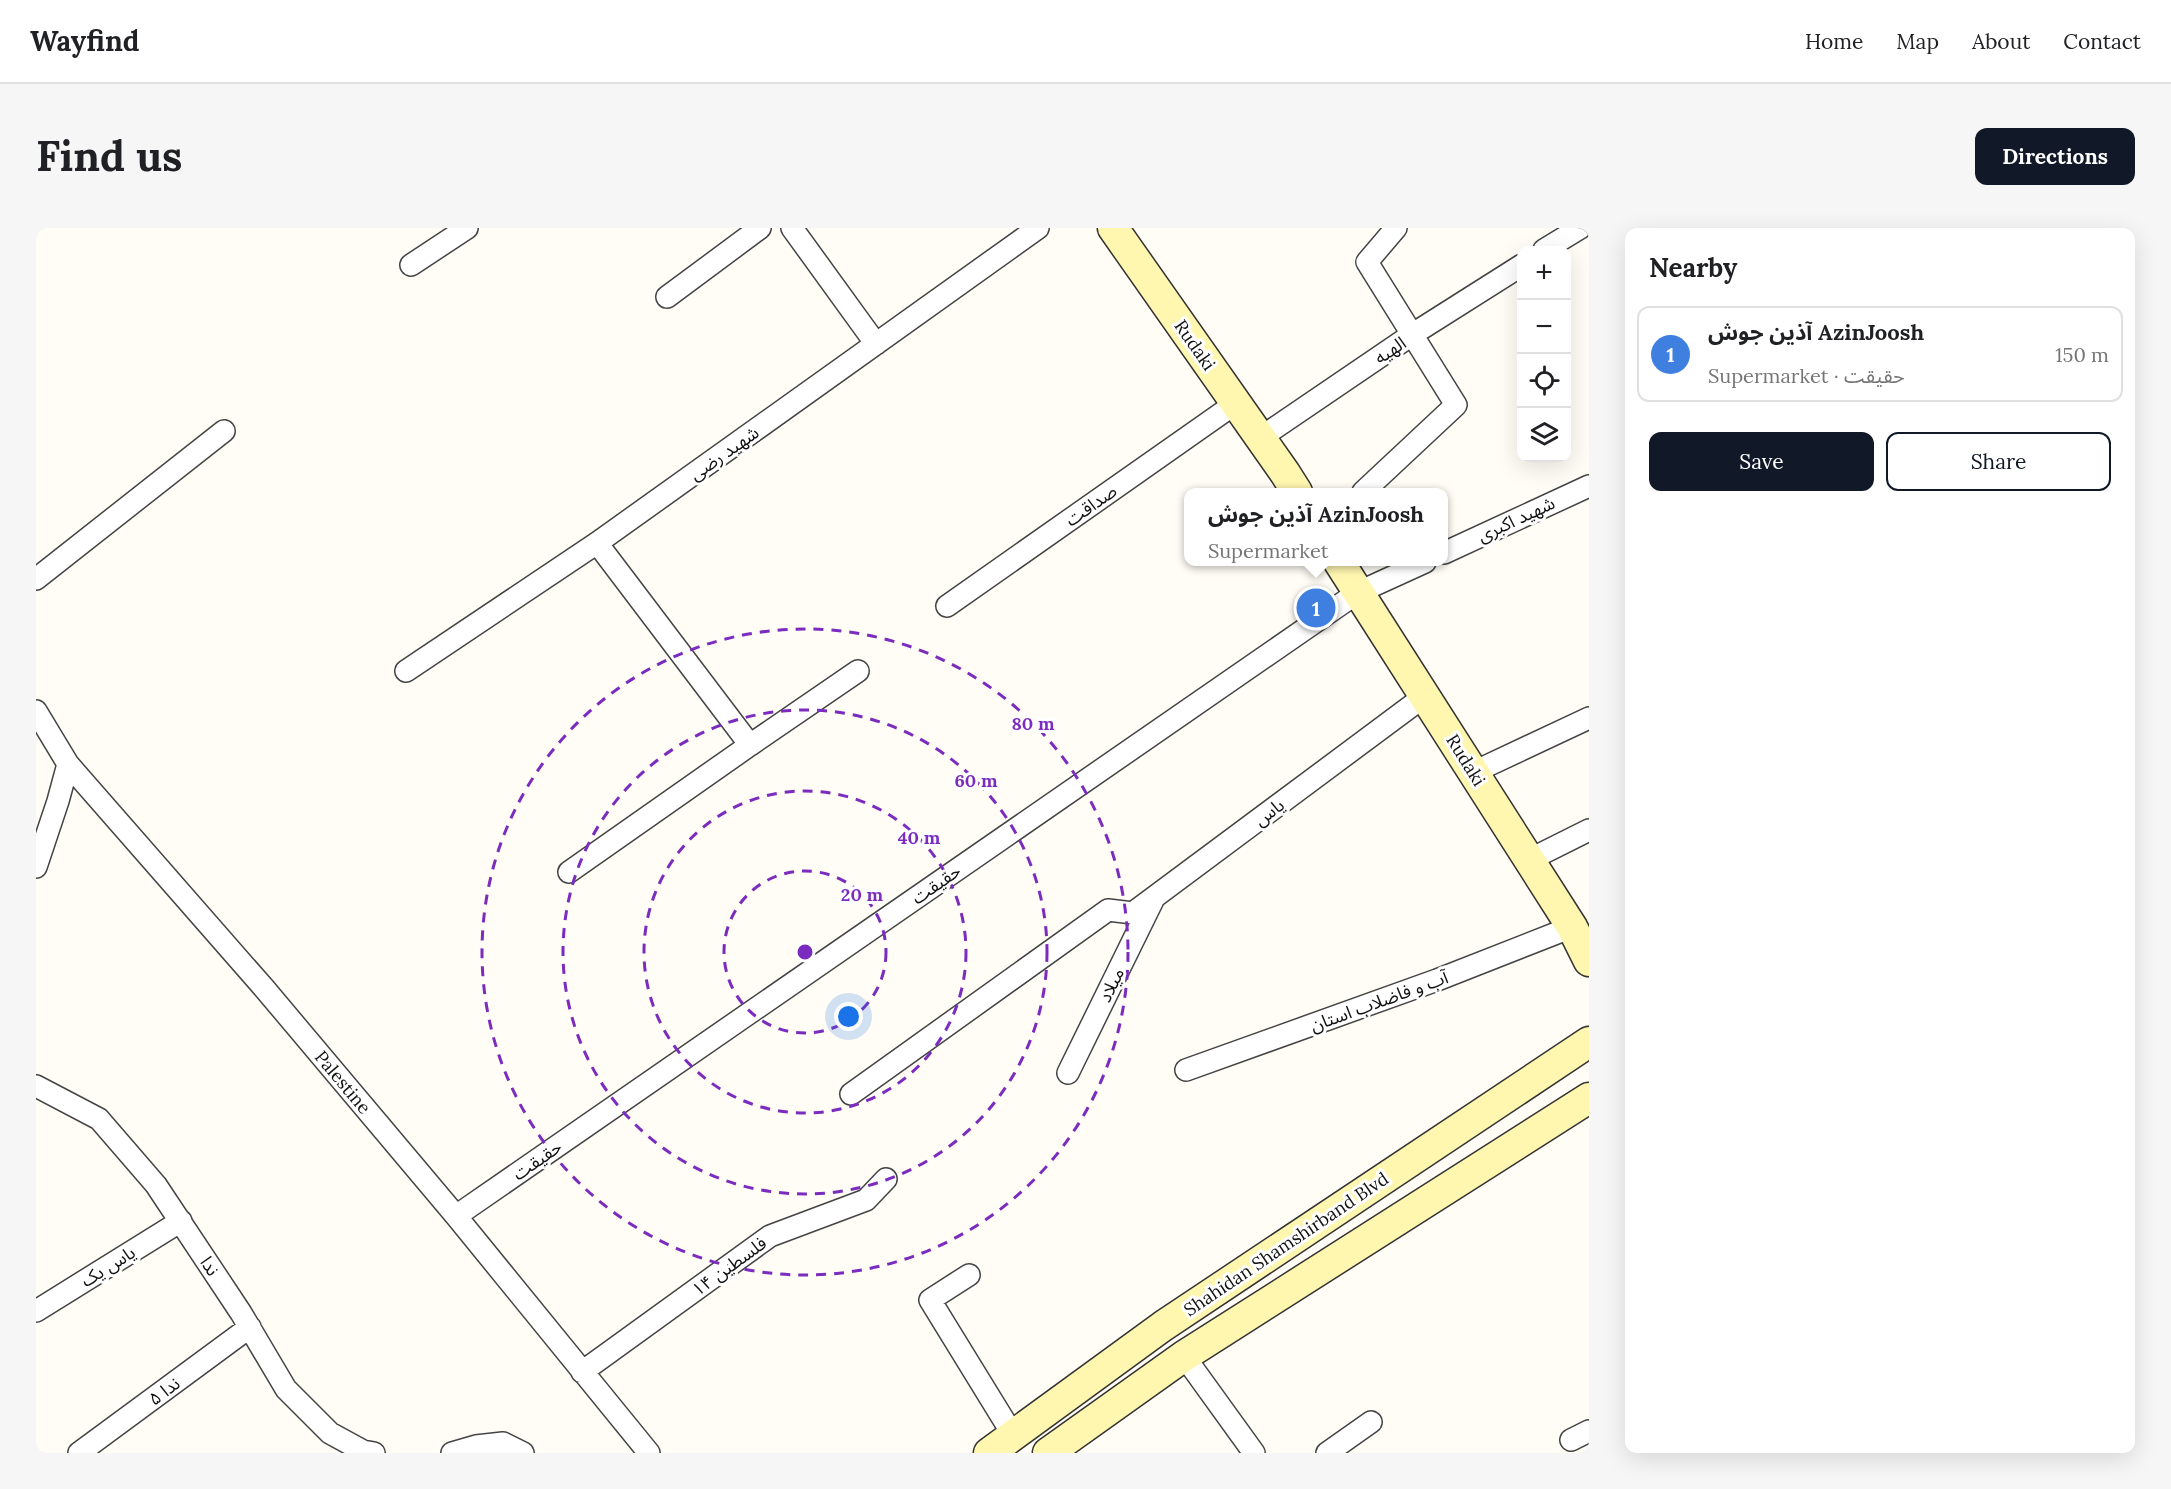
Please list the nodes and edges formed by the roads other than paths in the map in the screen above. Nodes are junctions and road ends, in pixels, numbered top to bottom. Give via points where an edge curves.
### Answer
1 (466, 228) edge
2 (760, 228) edge
3 (792, 228) edge
4 (1038, 228) edge
5 (1113, 228) edge
6 (1396, 228) edge
7 (1580, 228) edge
8 (1551, 246) edge
9 (411, 265) dead end
10 (1517, 268) edge
11 (667, 297) dead end
12 (1413, 334) junction
13 (876, 344) junction
14 (1236, 403) junction
15 (224, 431) dead end
16 (1260, 438) junction
17 (1589, 486) edge
18 (1294, 488) edge
19 (1367, 488) edge
20 (597, 543) junction
21 (1448, 551) edge
22 (1342, 566) edge
23 (1414, 566) edge
24 (36, 579) edge
25 (1357, 593) junction
26 (947, 606) dead end
27 (406, 671) dead end
28 (858, 671) dead end
29 (1426, 695) junction
30 (36, 711) edge
31 (1589, 718) edge
32 (750, 745) junction
33 (68, 764) junction
34 (1474, 772) junction
35 (1589, 830) edge
36 (1529, 860) junction
37 (36, 867) edge
38 (569, 872) dead end
39 (1155, 897) junction
40 (1572, 927) junction
41 (1589, 961) edge
42 (1589, 1042) edge
43 (1186, 1070) dead end
44 (1068, 1073) dead end
45 (36, 1086) edge
46 (851, 1094) dead end
47 (1589, 1098) edge
48 (886, 1179) dead end
49 (456, 1216) junction
50 (181, 1221) junction
51 (969, 1275) dead end
52 (36, 1311) edge
53 (1163, 1326) junction
54 (250, 1327) junction
55 (1184, 1356) junction
56 (582, 1372) junction
57 (1371, 1422) dead end
58 (1013, 1435) junction
59 (363, 1452) edge
60 (79, 1453) edge
61 (452, 1453) edge
62 (523, 1453) edge
63 (649, 1453) edge
64 (989, 1453) edge
65 (1048, 1453) edge
66 (1254, 1453) edge
67 (1327, 1453) edge

1 - 9 street
2 - 11 street
3 - 13 street
4 - 13 street, شهید رضی
5 - 14 main road, Rudaki
6 - 12 street via 1367,262
7 - 8 street
10 - 12 street, الهیه
12 - 16 street, الهیه
12 - 19 street via 1456,405
13 - 20 street, شهید رضی
14 - 16 main road, Rudaki
14 - 26 street, صداقت
15 - 24 street
16 - 18 main road, Rudaki
17 - 21 street, شهید اکبری
20 - 27 street, شهید رضی
20 - 32 street
22 - 25 main road, Rudaki
23 - 25 street
25 - 29 main road, Rudaki
25 - 49 street, حقیقت
28 - 32 street
29 - 34 main road, Rudaki
29 - 39 street, یاس
30 - 33 street, Palestine
31 - 34 street
32 - 38 street
33 - 37 street
33 - 49 street, Palestine
34 - 36 main road, Rudaki
35 - 36 street
36 - 40 main road, Rudaki
39 - 44 street, میلاد
39 - 46 street, یاس via 1133,913 1108,910
40 - 41 main road, Rudaki
40 - 43 street, آب و فاضلاب استان
42 - 53 main road, Shahidan Shamshirband Blvd
45 - 50 street, ندا via 99,1119 156,1185
47 - 55 main road, Shahidan Shamshirband Blvd
48 - 56 street, فلسطین ۱۴ via 866,1200 770,1236
49 - 56 street, Palestine
50 - 52 street, یاس یک
50 - 54 street, ندا
51 - 58 street via 930,1300
53 - 55 main road
53 - 58 main road, Shahidan Shamshirband Blvd
54 - 59 street, ندا via 286,1389 330,1433
54 - 60 street, ندا ۵
55 - 65 main road, Shahidan Shamshirband Blvd
55 - 66 street
56 - 63 street, Palestine
57 - 67 street
58 - 64 main road, Shahidan Shamshirband Blvd
61 - 62 street via 503,1443

